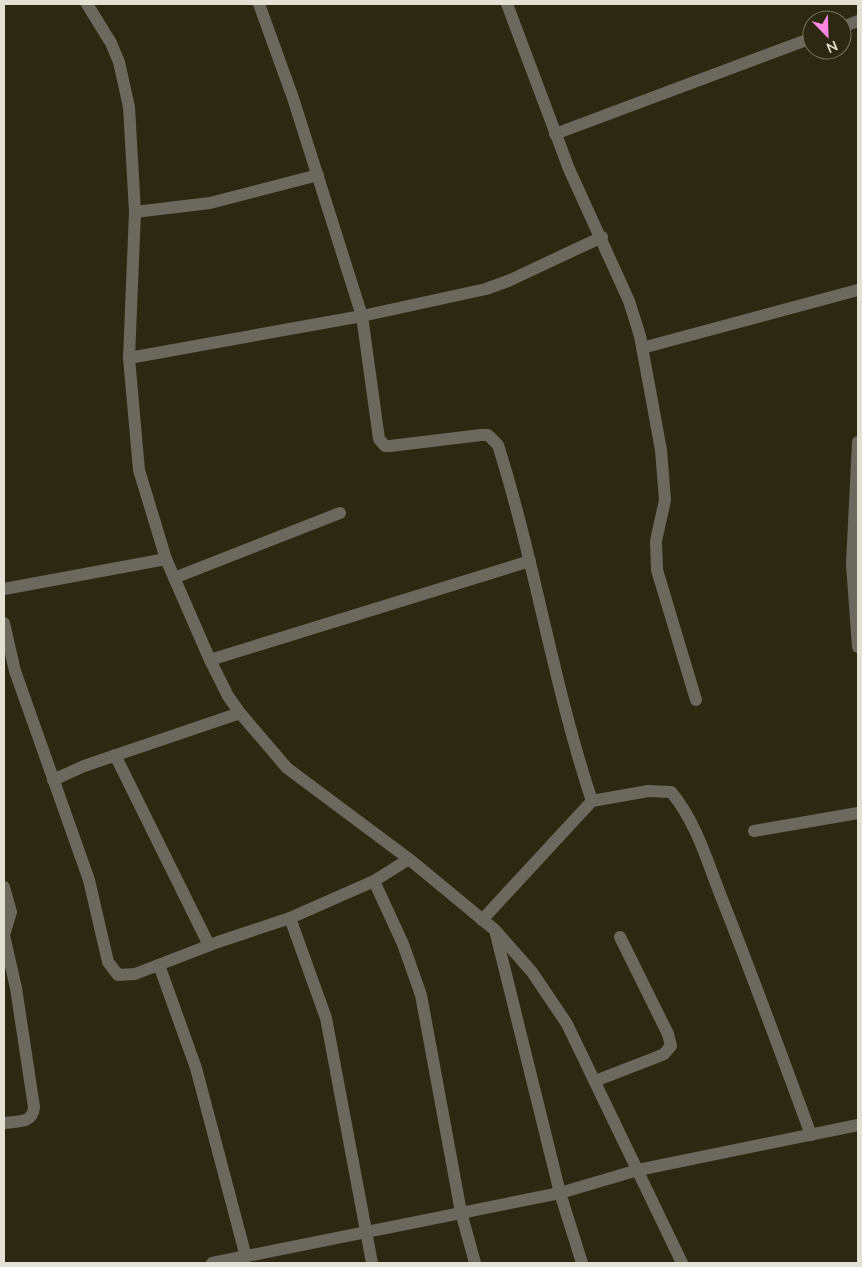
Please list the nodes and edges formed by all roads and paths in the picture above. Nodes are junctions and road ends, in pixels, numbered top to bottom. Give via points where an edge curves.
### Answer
1 (87, 4) edge
2 (259, 4) edge
3 (507, 4) edge
4 (802, 42) edge
5 (555, 134) junction
6 (318, 175) junction
7 (135, 212) junction
8 (602, 237) junction
9 (858, 290) edge
10 (362, 316) junction
11 (642, 348) junction
12 (129, 358) junction
13 (858, 442) edge
14 (857, 501) edge
15 (340, 513) dead end
16 (166, 559) junction
17 (530, 562) junction
18 (174, 578) junction
19 (4, 589) edge
20 (856, 600) edge
21 (4, 623) edge
22 (858, 647) edge
23 (210, 660) junction
24 (9, 672) edge
25 (696, 700) dead end
26 (240, 713) junction
27 (115, 755) junction
28 (53, 780) junction
29 (592, 801) junction
30 (858, 813) edge
31 (754, 831) dead end
32 (409, 859) junction
33 (374, 881) junction
34 (4, 887) edge
35 (290, 918) junction
36 (482, 920) junction
37 (495, 930) junction
38 (4, 935) edge
39 (620, 937) dead end
40 (209, 945) junction
41 (159, 965) junction
42 (595, 1081) junction
43 (4, 1122) edge
44 (858, 1125) edge
45 (812, 1135) junction
46 (638, 1170) junction
47 (560, 1193) junction
48 (461, 1212) junction
49 (366, 1233) junction
50 (246, 1257) junction
51 (212, 1263) edge
52 (372, 1263) edge
53 (475, 1263) edge
54 (582, 1263) edge
55 (682, 1263) edge

1 - 7 street via 111,43 125,86
2 - 6 street
3 - 5 street
4 - 5 street
5 - 8 street
6 - 7 street via 210,202
6 - 10 street
7 - 12 street
8 - 10 street via 501,284
8 - 11 street via 629,301
9 - 11 street
10 - 12 street
10 - 17 street via 382,444 399,446 481,434 495,439
11 - 25 street via 661,450 665,500 656,541 657,570
12 - 16 street via 139,470
13 - 14 street
14 - 20 street via 852,564
15 - 18 street
16 - 18 street
16 - 19 street
17 - 23 street
17 - 29 street via 557,684
18 - 23 street
20 - 22 street
21 - 24 street
23 - 26 street
24 - 28 street
26 - 27 street
26 - 32 street via 288,768
27 - 28 street
27 - 40 street
28 - 41 street via 89,880 112,970 126,976
29 - 36 street
29 - 45 street via 665,791 671,792 681,804 758,990
30 - 31 street
32 - 33 street
32 - 36 street
33 - 35 street
33 - 48 street via 403,944 421,996
34 - 38 street via 11,912
35 - 40 street
35 - 49 street via 326,1018
36 - 37 street
37 - 42 street via 532,972 567,1024
37 - 47 street
38 - 43 street via 16,988 34,1108 31,1117 25,1121
39 - 42 street via 668,1034 670,1046 664,1054
40 - 41 street
41 - 50 street via 196,1068
42 - 46 street
44 - 45 street
45 - 46 street
46 - 47 street
46 - 55 street
47 - 48 street
47 - 54 street
48 - 49 street
48 - 53 street
49 - 50 street
49 - 52 street
50 - 51 street

